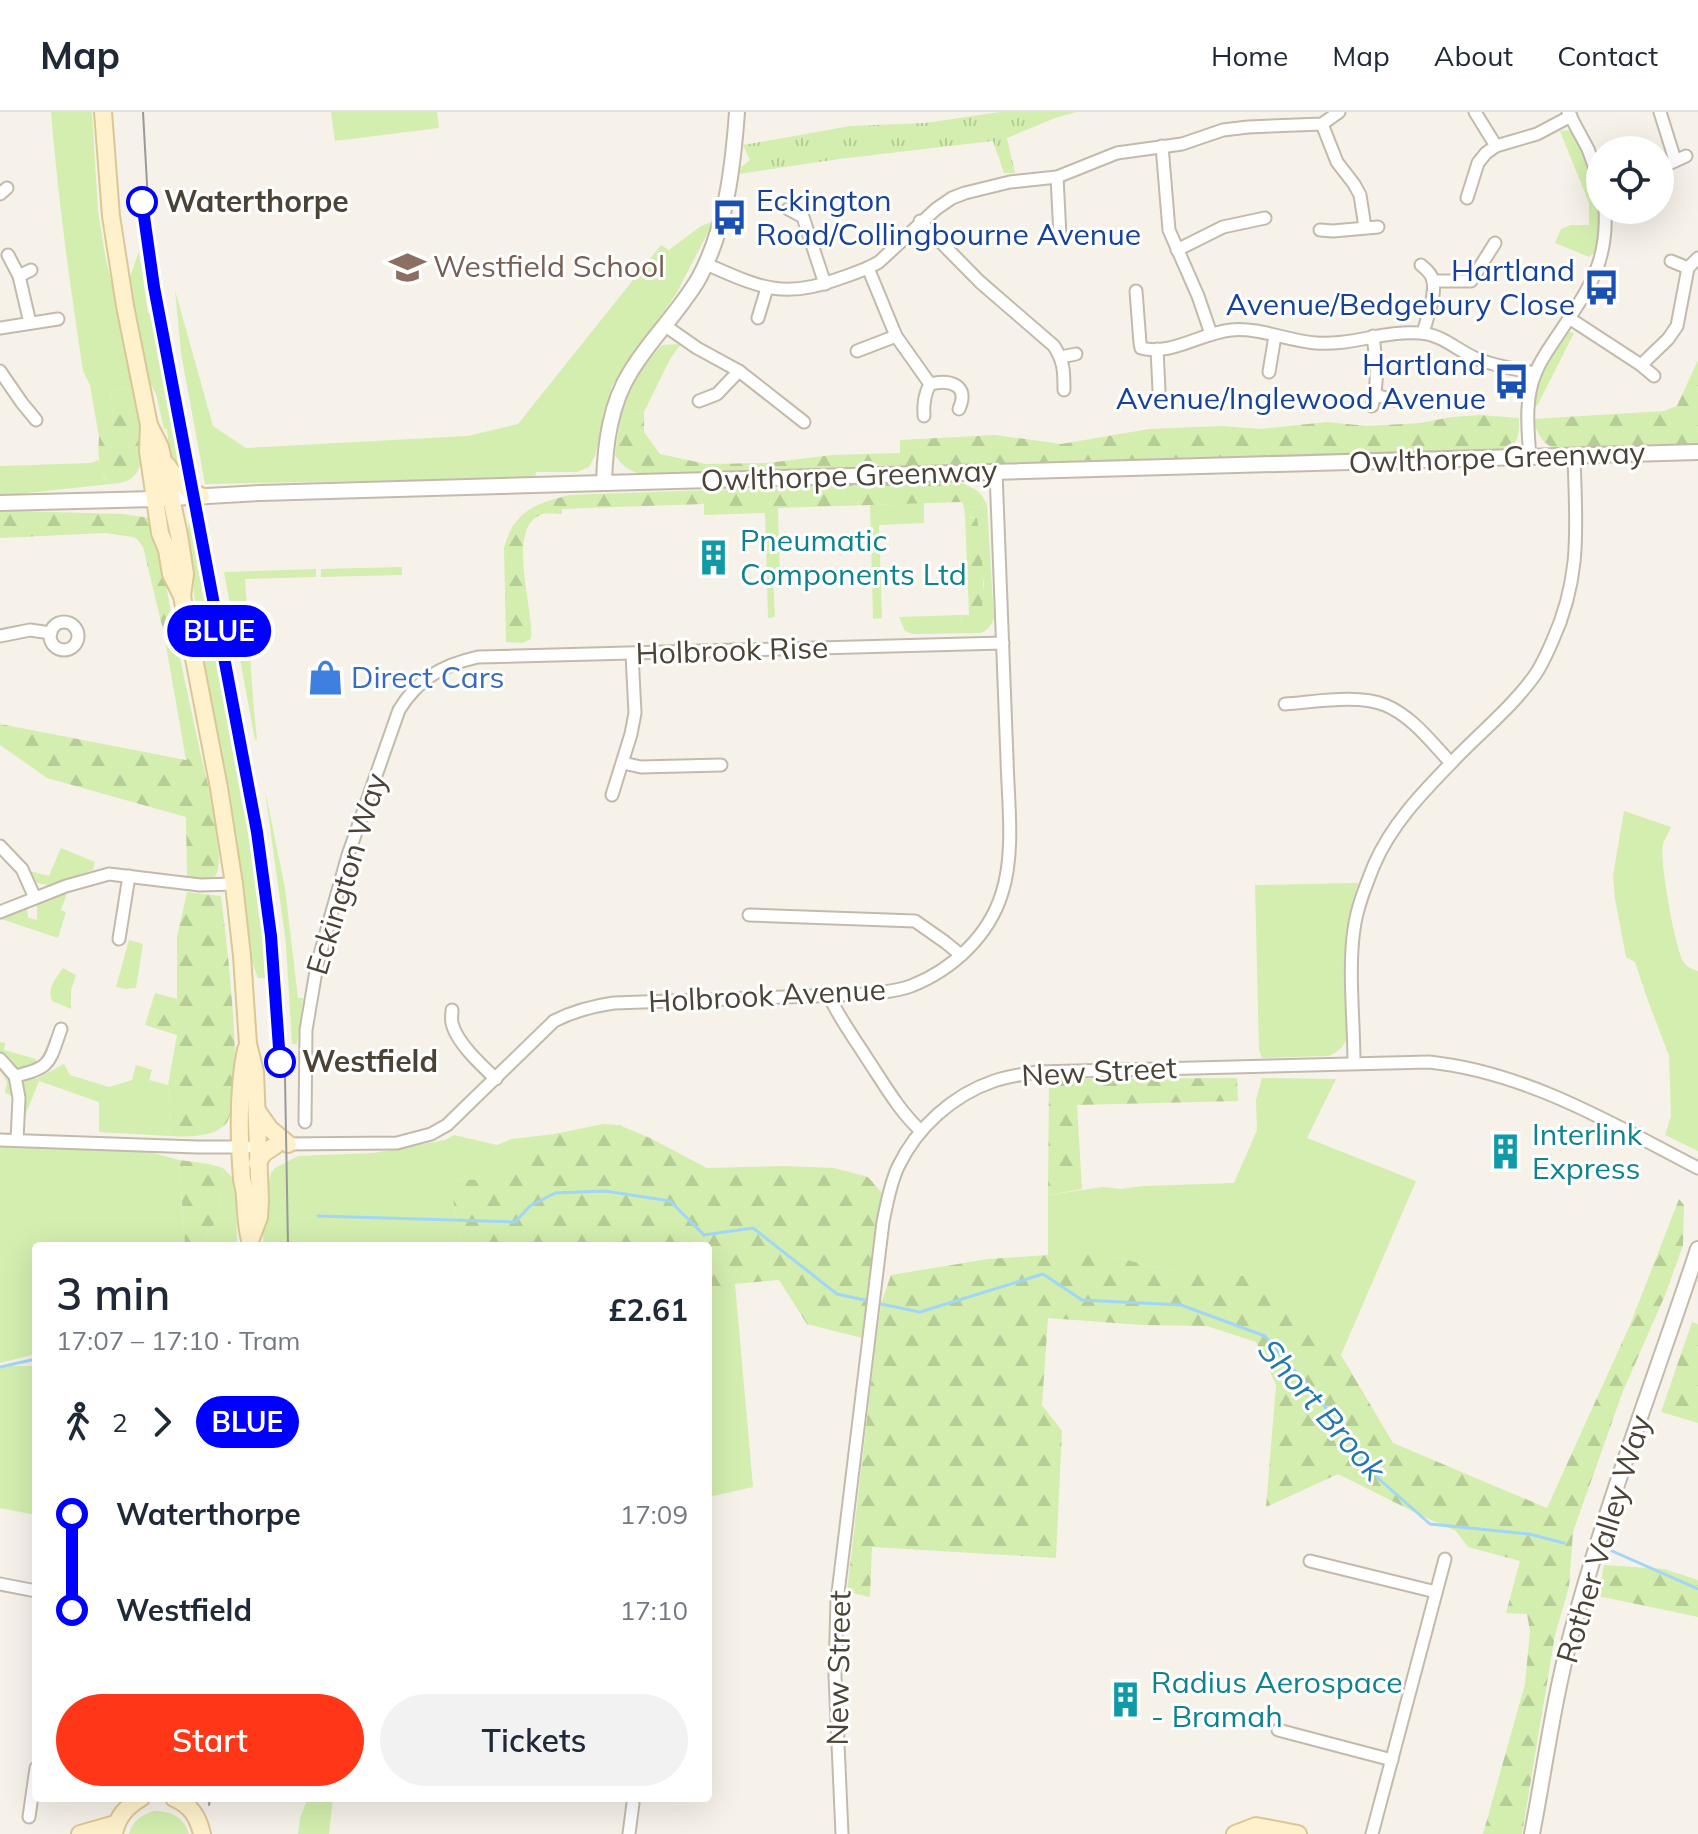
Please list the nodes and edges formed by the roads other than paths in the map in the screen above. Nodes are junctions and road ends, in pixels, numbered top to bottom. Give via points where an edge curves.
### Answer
1 (103, 112) edge
2 (737, 112) edge
3 (1339, 112) edge
4 (1475, 112) edge
5 (1660, 112) edge
6 (1570, 114) edge
7 (1322, 124) junction
8 (1670, 136) edge
9 (1674, 144) edge
10 (1586, 145) edge
11 (1162, 146) junction
12 (1496, 146) junction
13 (1674, 161) edge
14 (1057, 177) junction
15 (1467, 198) dead end
16 (788, 209) dead end
17 (1265, 218) dead end
18 (920, 221) junction
19 (1245, 222) junction
20 (1605, 224) edge
21 (1320, 230) dead end
22 (1248, 235) dead end
23 (1060, 236) dead end
24 (1495, 243) dead end
25 (1177, 250) junction
26 (8, 255) dead end
27 (1698, 258) edge
28 (1671, 261) dead end
29 (706, 264) junction
30 (1421, 265) dead end
31 (868, 268) junction
32 (1688, 268) junction
33 (31, 270) dead end
34 (19, 276) junction
35 (1433, 281) junction
36 (825, 284) junction
37 (767, 288) junction
38 (1136, 291) dead end
39 (758, 318) dead end
40 (1569, 318) junction
41 (58, 319) dead end
42 (30, 323) junction
43 (664, 325) junction
44 (0, 328) edge
45 (1423, 333) junction
46 (1211, 334) junction
47 (896, 336) junction
48 (1275, 336) junction
49 (1373, 336) junction
50 (1157, 349) junction
51 (857, 351) dead end
52 (1076, 354) dead end
53 (1061, 357) junction
54 (1641, 365) junction
55 (0, 371) edge
56 (739, 371) junction
57 (1269, 372) dead end
58 (1535, 373) junction
59 (1654, 376) dead end
60 (930, 384) junction
61 (1064, 390) dead end
62 (1159, 390) dead end
63 (1394, 400) dead end
64 (699, 401) dead end
65 (959, 409) dead end
66 (924, 416) dead end
67 (36, 420) dead end
68 (804, 422) dead end
69 (149, 425) junction
70 (1698, 452) edge
71 (162, 457) junction
72 (1574, 457) junction
73 (1530, 458) junction
74 (996, 472) junction
75 (604, 483) junction
76 (177, 500) junction
77 (0, 503) edge
78 (182, 596) junction
79 (51, 633) dead end
80 (0, 636) edge
81 (1003, 643) junction
82 (632, 654) junction
83 (461, 661) joint
84 (1285, 704) dead end
85 (623, 763) junction
86 (1451, 763) junction
87 (721, 765) dead end
88 (612, 795) dead end
89 (0, 846) edge
90 (129, 876) junction
91 (234, 884) junction
92 (35, 898) junction
93 (0, 912) edge
94 (749, 915) dead end
95 (119, 939) dead end
96 (961, 955) junction
97 (828, 994) junction
98 (452, 1010) dead end
99 (61, 1029) dead end
100 (248, 1044) junction
101 (0, 1059) edge
102 (1354, 1063) junction
103 (15, 1076) junction
104 (496, 1079) junction
105 (258, 1112) junction
106 (305, 1122) dead end
107 (921, 1131) junction
108 (0, 1140) edge
109 (17, 1140) junction
110 (282, 1144) junction
111 (253, 1151) junction
112 (1698, 1168) edge
113 (250, 1242) edge
114 (251, 1242) edge
115 (1698, 1249) edge
116 (1445, 1559) dead end
117 (1310, 1561) dead end
118 (0, 1584) edge
119 (32, 1590) edge
120 (1436, 1592) junction
121 (1278, 1730) dead end
122 (1392, 1760) junction
123 (32, 1796) edge
124 (136, 1802) edge
125 (183, 1802) edge
126 (633, 1803) dead end
127 (29, 1817) dead end
128 (115, 1829) edge
129 (203, 1833) edge
130 (80, 1834) edge
131 (629, 1834) edge
132 (842, 1834) edge
133 (1235, 1834) edge
134 (1298, 1834) edge
135 (1372, 1834) edge
136 (1532, 1834) edge

1 - 69 main road via 111,216
2 - 29 street via 725,203
3 - 7 street
4 - 12 street
5 - 8 street
6 - 10 street
6 - 12 street via 1537,134
7 - 11 street via 1223,130
7 - 21 street via 1371,227
9 - 13 street via 1680,158
11 - 14 street via 1117,153
11 - 25 street via 1166,210
12 - 15 street via 1478,163
14 - 18 street via 965,193
14 - 23 street
16 - 36 street via 803,217
17 - 19 street
18 - 31 street
18 - 53 street
19 - 22 street
19 - 25 street
20 - 40 street via 1599,264
24 - 35 street via 1471,281
25 - 46 street
26 - 34 street
27 - 32 street
28 - 32 street
29 - 37 street
29 - 43 street
30 - 35 street
31 - 36 street
31 - 47 street
32 - 54 street via 1677,326
33 - 34 street
34 - 42 street
35 - 45 street
36 - 37 street
37 - 39 street
38 - 50 street via 1141,348
40 - 54 street
40 - 58 street
41 - 42 street
42 - 44 street
43 - 56 street
43 - 75 street via 621,390 608,433
45 - 49 street
45 - 58 street via 1485,362
46 - 48 street via 1243,330
46 - 50 street
47 - 51 street
47 - 60 street
48 - 49 street via 1331,343
48 - 57 street
49 - 63 street via 1374,401
50 - 62 street
52 - 53 street
53 - 61 street
54 - 59 street
55 - 67 street via 18,407
56 - 64 street via 717,394
56 - 68 street
58 - 73 street via 1528,407
60 - 65 street via 952,382 959,388
60 - 66 street
69 - 71 main road
69 - 76 main road via 148,451
70 - 72 street, Owlthorpe Greenway
71 - 76 main road
71 - 76 main road via 193,493
72 - 73 street, Owlthorpe Greenway
72 - 86 street via 1576,554 1559,626 1536,673
73 - 74 street, Owlthorpe Greenway
74 - 75 street, Owlthorpe Greenway
74 - 81 street, Holbrook Avenue
75 - 76 street, Owlthorpe Greenway via 275,492
76 - 77 street, Owlthorpe Greenway
76 - 78 main road via 185,574
76 - 78 main road via 160,533
78 - 91 main road
79 - 80 street via 30,630
81 - 82 street, Holbrook Rise
81 - 96 street, Holbrook Avenue via 1006,876 993,914
82 - 83 street, Holbrook Rise
82 - 85 street via 635,713
83 - 106 street, Eckington Way via 419,683 399,710 355,832 313,986 306,1030
84 - 86 street via 1371,700 1401,714
85 - 87 street
85 - 88 street
86 - 102 street via 1397,824 1363,895 1353,948
89 - 92 street via 22,869
90 - 91 street
90 - 92 street via 98,876
90 - 95 street
91 - 100 main road
92 - 93 street
94 - 96 street via 915,921
96 - 97 street, Holbrook Avenue via 909,987
97 - 104 street, Holbrook Avenue via 591,1006 554,1021
97 - 107 street via 884,1084
98 - 104 street via 452,1025 464,1044
99 - 103 street via 47,1063
100 - 105 main road
100 - 111 main road via 241,1073
101 - 103 street
102 - 107 street, New Street via 1014,1075 957,1099
102 - 112 street, New Street via 1429,1062 1512,1079
103 - 109 street
104 - 110 street, Holbrook Avenue via 447,1125 413,1140
105 - 110 main road
105 - 111 main road
107 - 132 street, New Street via 897,1168 883,1222 837,1601
108 - 109 street
109 - 111 street
110 - 111 main road
111 - 113 main road via 242,1183
111 - 114 main road via 259,1217
115 - 136 street, Rother Valley Way via 1573,1630
116 - 120 street
117 - 120 street
118 - 119 street
120 - 122 street
121 - 122 street
122 - 135 street
123 - 127 street
124 - 128 main road via 122,1812
125 - 129 main road
126 - 131 street
128 - 130 main road
133 - 134 main road via 1256,1826

